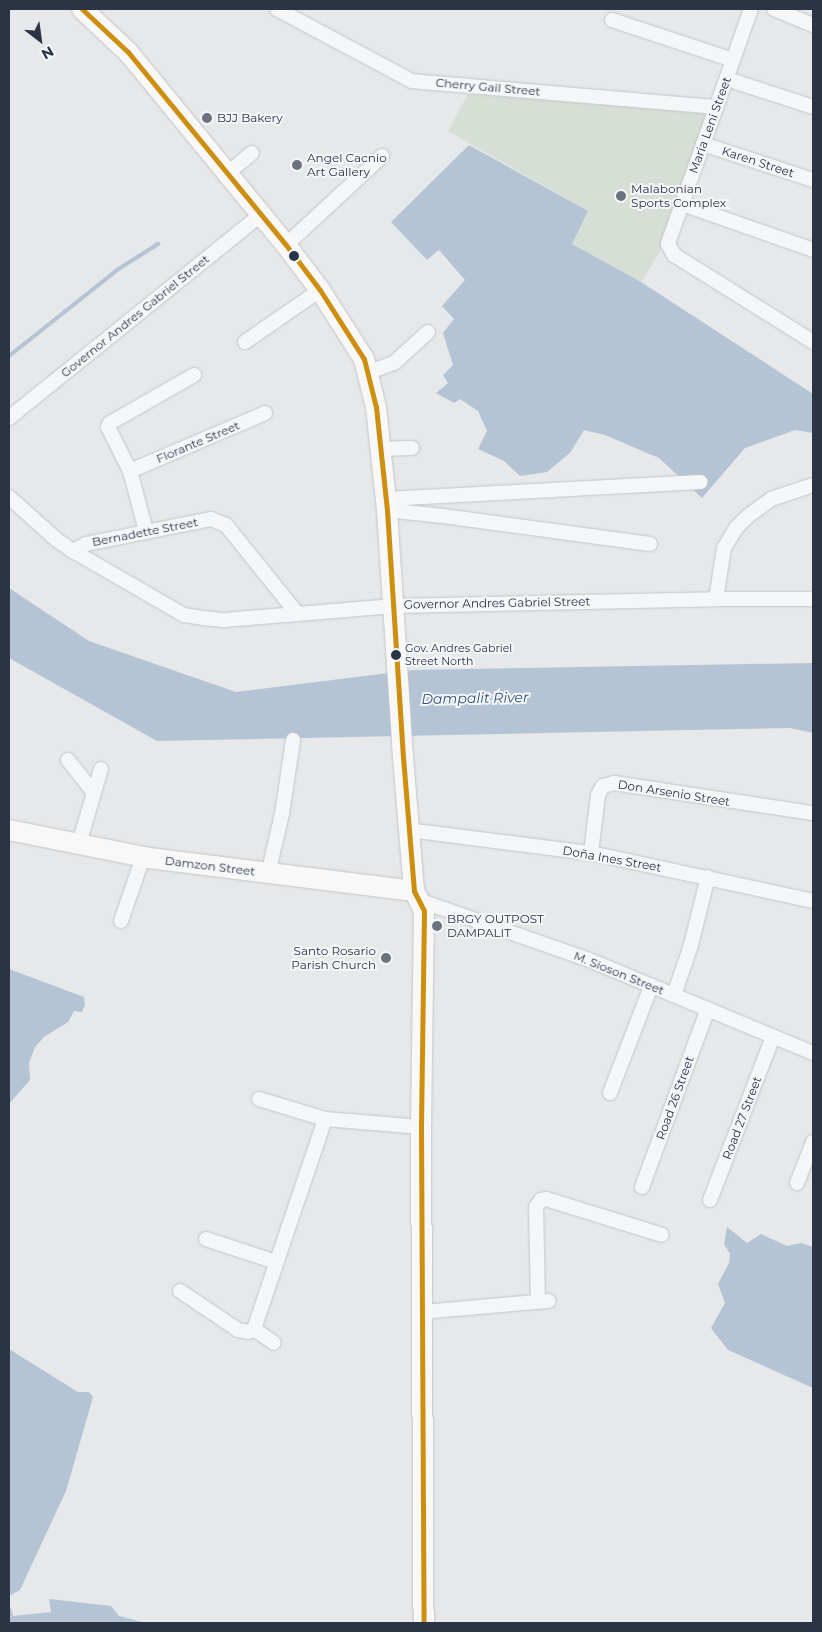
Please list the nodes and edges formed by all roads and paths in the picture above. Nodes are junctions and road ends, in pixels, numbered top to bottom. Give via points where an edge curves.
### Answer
1 (82, 9) edge
2 (277, 9) edge
3 (751, 9) edge
4 (774, 9) edge
5 (612, 20) dead end
6 (813, 25) edge
7 (733, 60) junction
8 (727, 79) junction
9 (716, 107) junction
10 (813, 107) edge
11 (703, 144) junction
12 (252, 154) dead end
13 (382, 156) dead end
14 (228, 173) junction
15 (813, 180) edge
16 (682, 204) junction
17 (261, 215) junction
18 (286, 245) junction
19 (813, 250) edge
20 (320, 290) junction
21 (428, 332) dead end
22 (245, 342) dead end
23 (813, 342) edge
24 (369, 372) junction
25 (194, 375) dead end
26 (265, 413) dead end
27 (9, 418) edge
28 (412, 448) dead end
29 (381, 450) junction
30 (130, 471) junction
31 (700, 482) dead end
32 (813, 485) edge
33 (9, 497) edge
34 (387, 505) junction
35 (146, 531) junction
36 (650, 544) dead end
37 (74, 551) junction
38 (716, 599) junction
39 (813, 599) edge
40 (394, 606) junction
41 (296, 612) junction
42 (293, 740) dead end
43 (68, 760) dead end
44 (101, 769) dead end
45 (94, 793) junction
46 (813, 813) edge
47 (9, 830) edge
48 (408, 830) junction
49 (79, 844) junction
50 (591, 852) junction
51 (143, 857) junction
52 (268, 874) junction
53 (708, 877) junction
54 (417, 896) junction
55 (813, 901) edge
56 (121, 921) dead end
57 (651, 986) junction
58 (674, 995) junction
59 (708, 1009) junction
60 (773, 1037) junction
61 (813, 1053) edge
62 (610, 1092) dead end
63 (258, 1099) dead end
64 (325, 1119) junction
65 (421, 1127) junction
66 (813, 1142) edge
67 (798, 1183) dead end
68 (642, 1187) dead end
69 (710, 1200) dead end
70 (662, 1235) dead end
71 (206, 1239) dead end
72 (276, 1262) junction
73 (180, 1291) dead end
74 (422, 1312) junction
75 (254, 1329) junction
76 (274, 1343) dead end
77 (424, 1623) edge

1 - 14 main road via 128,52
2 - 9 street, Cherry Gail Street via 412,81
3 - 7 street, Maria Leni Street
4 - 6 street
5 - 7 street
7 - 8 street, Maria Leni Street
8 - 9 street, Maria Leni Street
8 - 10 street
9 - 11 street, Maria Leni Street
11 - 15 street, Karen Street
11 - 16 street, Maria Leni Street
12 - 14 street
13 - 18 street
14 - 17 main road
16 - 19 street
16 - 23 street, Maria Leni Street via 668,239 671,252
17 - 18 main road
17 - 27 street, Governor Andres Gabriel Street
18 - 20 main road
20 - 22 street
20 - 24 main road
21 - 24 street via 394,363
24 - 29 main road
25 - 30 street via 110,423 110,431
26 - 30 street, Florante Street
28 - 29 street
29 - 34 main road
30 - 35 street
31 - 34 street
32 - 38 street via 771,499 736,528 724,548
33 - 37 street, Governor Andres Gabriel Street
34 - 36 street via 444,516
34 - 40 main road
35 - 37 street, Bernadette Street via 86,544
35 - 41 street, Bernadette Street via 211,520 226,526
37 - 41 street, Governor Andres Gabriel Street via 184,615 224,620
38 - 39 street, Governor Andres Gabriel Street
38 - 40 street, Governor Andres Gabriel Street
40 - 41 street, Governor Andres Gabriel Street
40 - 48 main road
42 - 52 street via 282,814
43 - 45 street
44 - 45 street
45 - 49 street
46 - 50 street, Don Arsenio Street via 614,783 603,786 598,795
47 - 49 main road, Damzon Street
48 - 50 street, Doña Ines Street
48 - 54 main road
49 - 51 main road, Damzon Street
50 - 53 street, Doña Ines Street
51 - 52 main road, Damzon Street
51 - 56 street
52 - 54 main road, Damzon Street
53 - 55 street, Doña Ines Street
53 - 58 street
54 - 57 street, M. Sioson Street
54 - 65 main road via 424,911
57 - 58 street, M. Sioson Street
57 - 62 street
58 - 59 street, M. Sioson Street
59 - 60 street, M. Sioson Street
59 - 68 street, Road 26 Street
60 - 61 street, M. Sioson Street
60 - 69 street, Road 27 Street
63 - 64 street
64 - 65 street
64 - 72 street
65 - 74 main road
66 - 67 street
70 - 74 street via 541,1200 536,1207 544,1301
71 - 72 street
72 - 75 street
73 - 75 street via 238,1330 248,1332
74 - 77 main road
75 - 76 street

